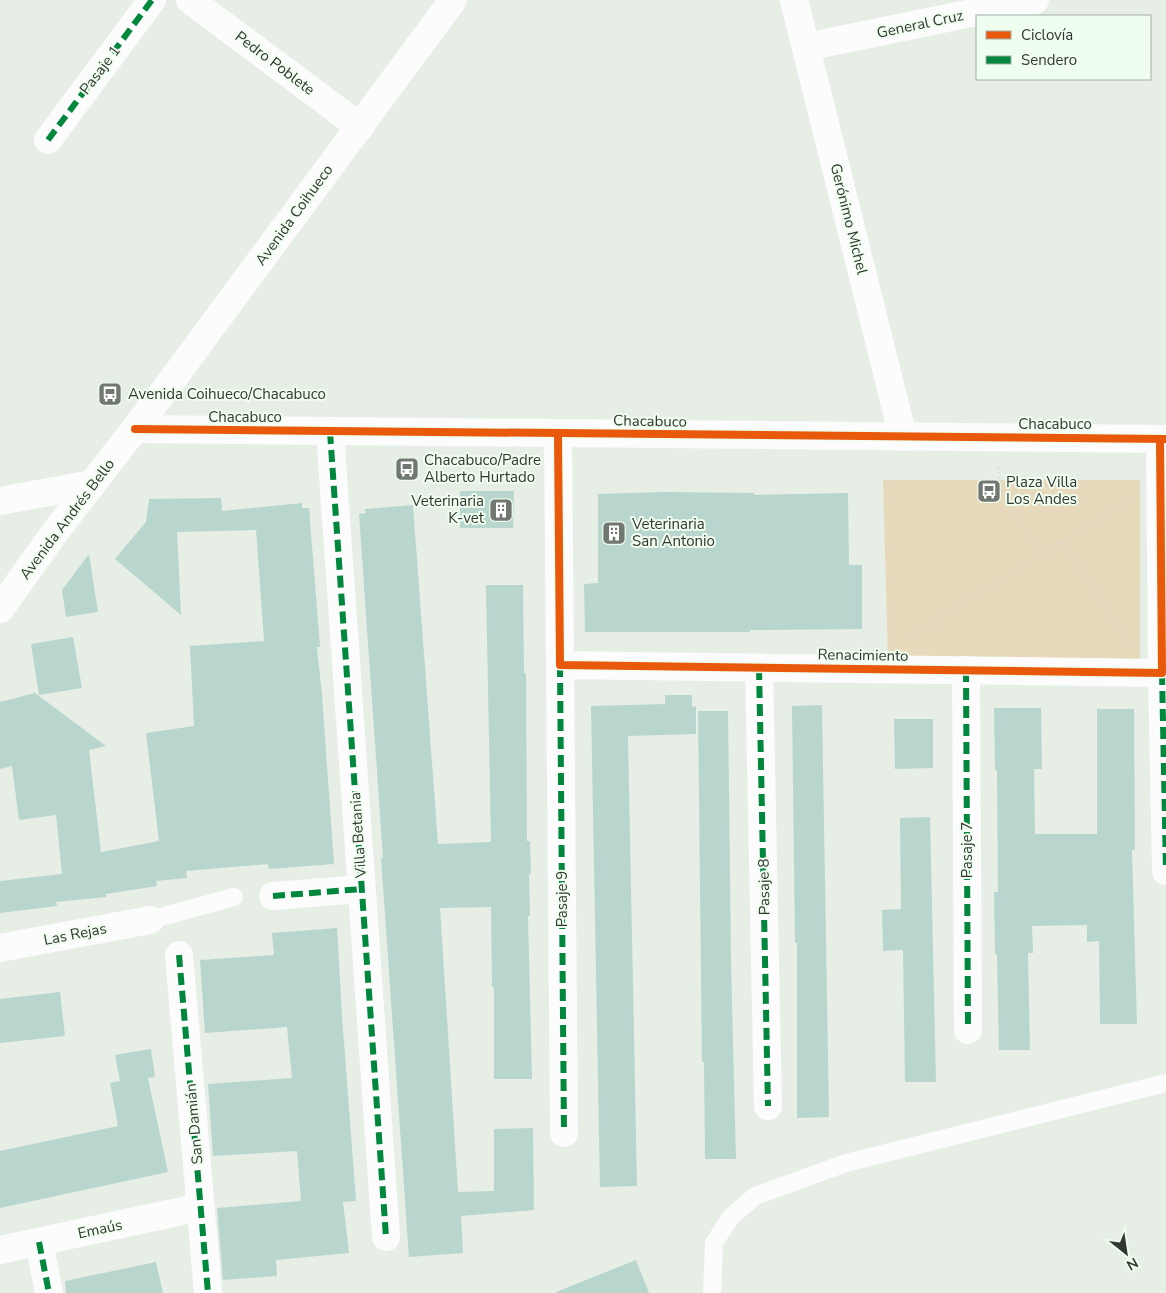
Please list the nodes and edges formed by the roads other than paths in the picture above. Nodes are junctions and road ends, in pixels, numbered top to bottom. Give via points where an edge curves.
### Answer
1 (152, 0) edge
2 (190, 0) edge
3 (453, 0) edge
4 (794, 0) edge
5 (1035, 0) edge
6 (806, 47) junction
7 (360, 126) junction
8 (48, 140) dead end
9 (135, 429) junction
10 (330, 432) junction
11 (558, 434) junction
12 (903, 437) junction
13 (1163, 439) edge
14 (92, 484) junction
15 (0, 501) edge
16 (0, 609) edge
17 (560, 665) junction
18 (759, 668) junction
19 (966, 670) junction
20 (1155, 673) junction
21 (1166, 872) edge
22 (362, 889) junction
23 (273, 896) dead end
24 (234, 898) dead end
25 (150, 920) joint
26 (0, 948) edge
27 (179, 955) dead end
28 (968, 1030) dead end
29 (1166, 1083) edge
30 (768, 1106) dead end
31 (564, 1133) dead end
32 (200, 1207) junction
33 (386, 1237) dead end
34 (39, 1242) junction
35 (0, 1250) edge
36 (49, 1293) edge
37 (208, 1293) edge
38 (712, 1293) edge

1 - 8 street, Pasaje 1
2 - 7 street, Pedro Poblete
3 - 7 street, Avenida Coihueco
4 - 6 street, Gerónimo Michel
5 - 6 street, General Cruz
6 - 12 street, Gerónimo Michel
7 - 9 street, Avenida Coihueco
9 - 10 street, Chacabuco
9 - 14 street, Avenida Andrés Bello
10 - 11 street, Chacabuco
10 - 22 street, Villa Betania
11 - 12 street, Chacabuco
11 - 17 street
12 - 13 street, Chacabuco
13 - 20 street
14 - 15 street
14 - 16 street, Avenida Andrés Bello
17 - 18 street, Renacimiento
17 - 31 street, Pasaje 9
18 - 19 street, Renacimiento
18 - 30 street, Pasaje 8
19 - 20 street, Renacimiento
19 - 28 street, Pasaje 7
20 - 21 street
22 - 23 street
22 - 33 street, Villa Betania
24 - 25 lane
25 - 26 street, Las Rejas
27 - 32 street, San Damián
29 - 38 lane via 846,1163 755,1196 730,1218 714,1243
32 - 34 street, Emaús
32 - 37 street, San Damián
34 - 35 street, Emaús
34 - 36 street

